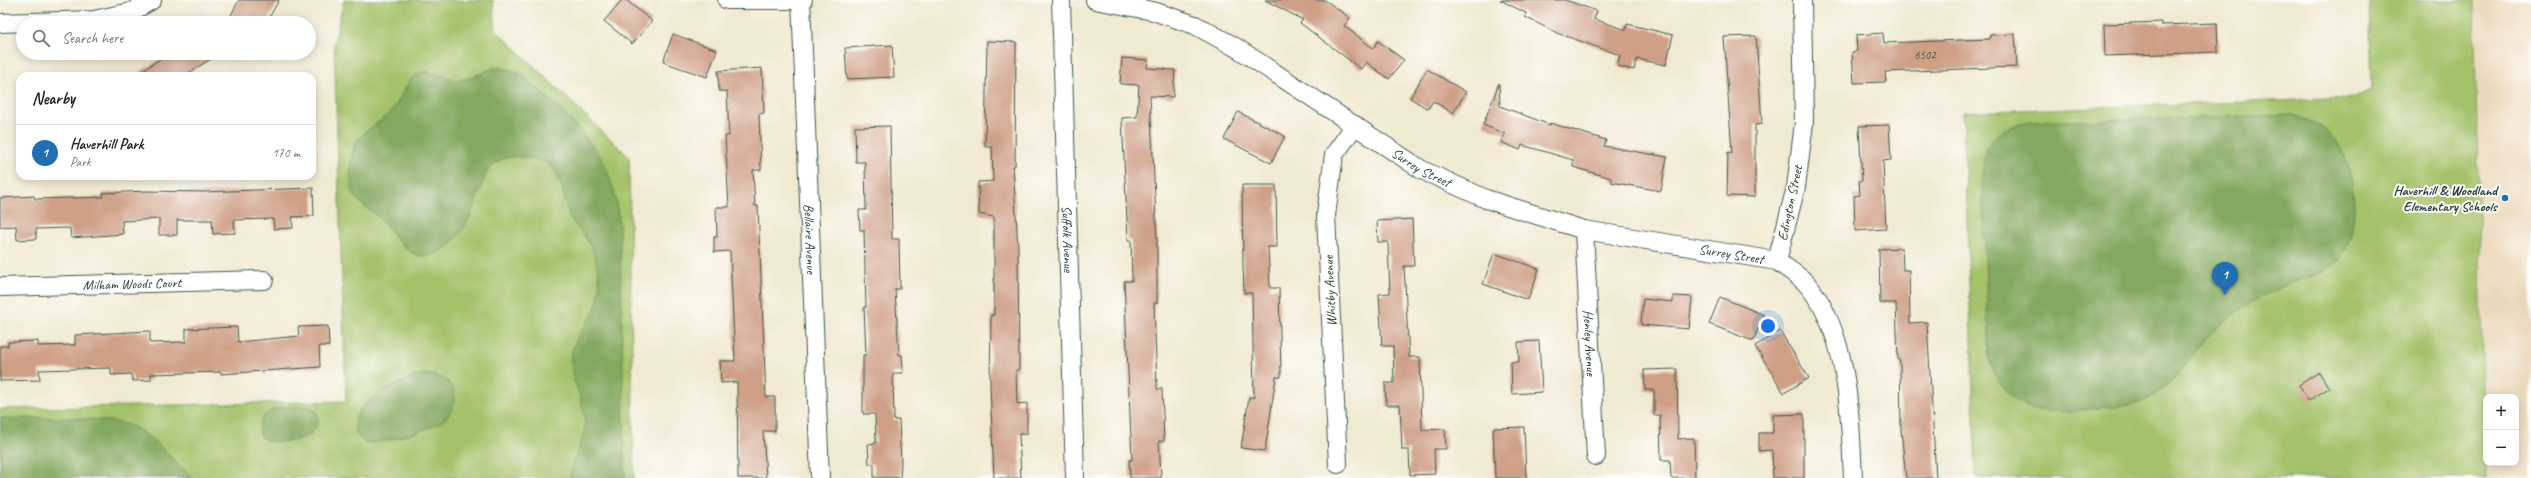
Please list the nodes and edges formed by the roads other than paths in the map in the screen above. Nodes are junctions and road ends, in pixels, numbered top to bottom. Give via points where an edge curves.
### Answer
1 (152, 0) edge
2 (727, 0) edge
3 (802, 0) edge
4 (1061, 0) edge
5 (1095, 0) edge
6 (1802, 0) edge
7 (112, 16) edge
8 (16, 22) edge
9 (0, 23) edge
10 (1355, 125) junction
11 (1584, 230) junction
12 (1777, 261) junction
13 (264, 280) dead end
14 (0, 287) edge
15 (1596, 456) dead end
16 (1338, 464) dead end
17 (820, 478) edge
18 (1075, 478) edge
19 (1853, 478) edge

1 - 7 street via 131,12
2 - 3 street
3 - 17 street, Bellaire Avenue
4 - 18 street, Suffolk Avenue
5 - 10 street, Surrey Street via 1153,11 1195,25 1237,48
6 - 12 street, Edington Street via 1804,123 1796,187
8 - 9 street
10 - 11 street, Surrey Street via 1422,170 1516,210
10 - 16 street, Whitby Avenue via 1334,155 1326,215
11 - 12 street, Surrey Street
11 - 15 street, Henley Avenue
12 - 19 street, Edington Street via 1805,282 1819,300 1835,331 1850,428
13 - 14 street, Milham Woods Court

